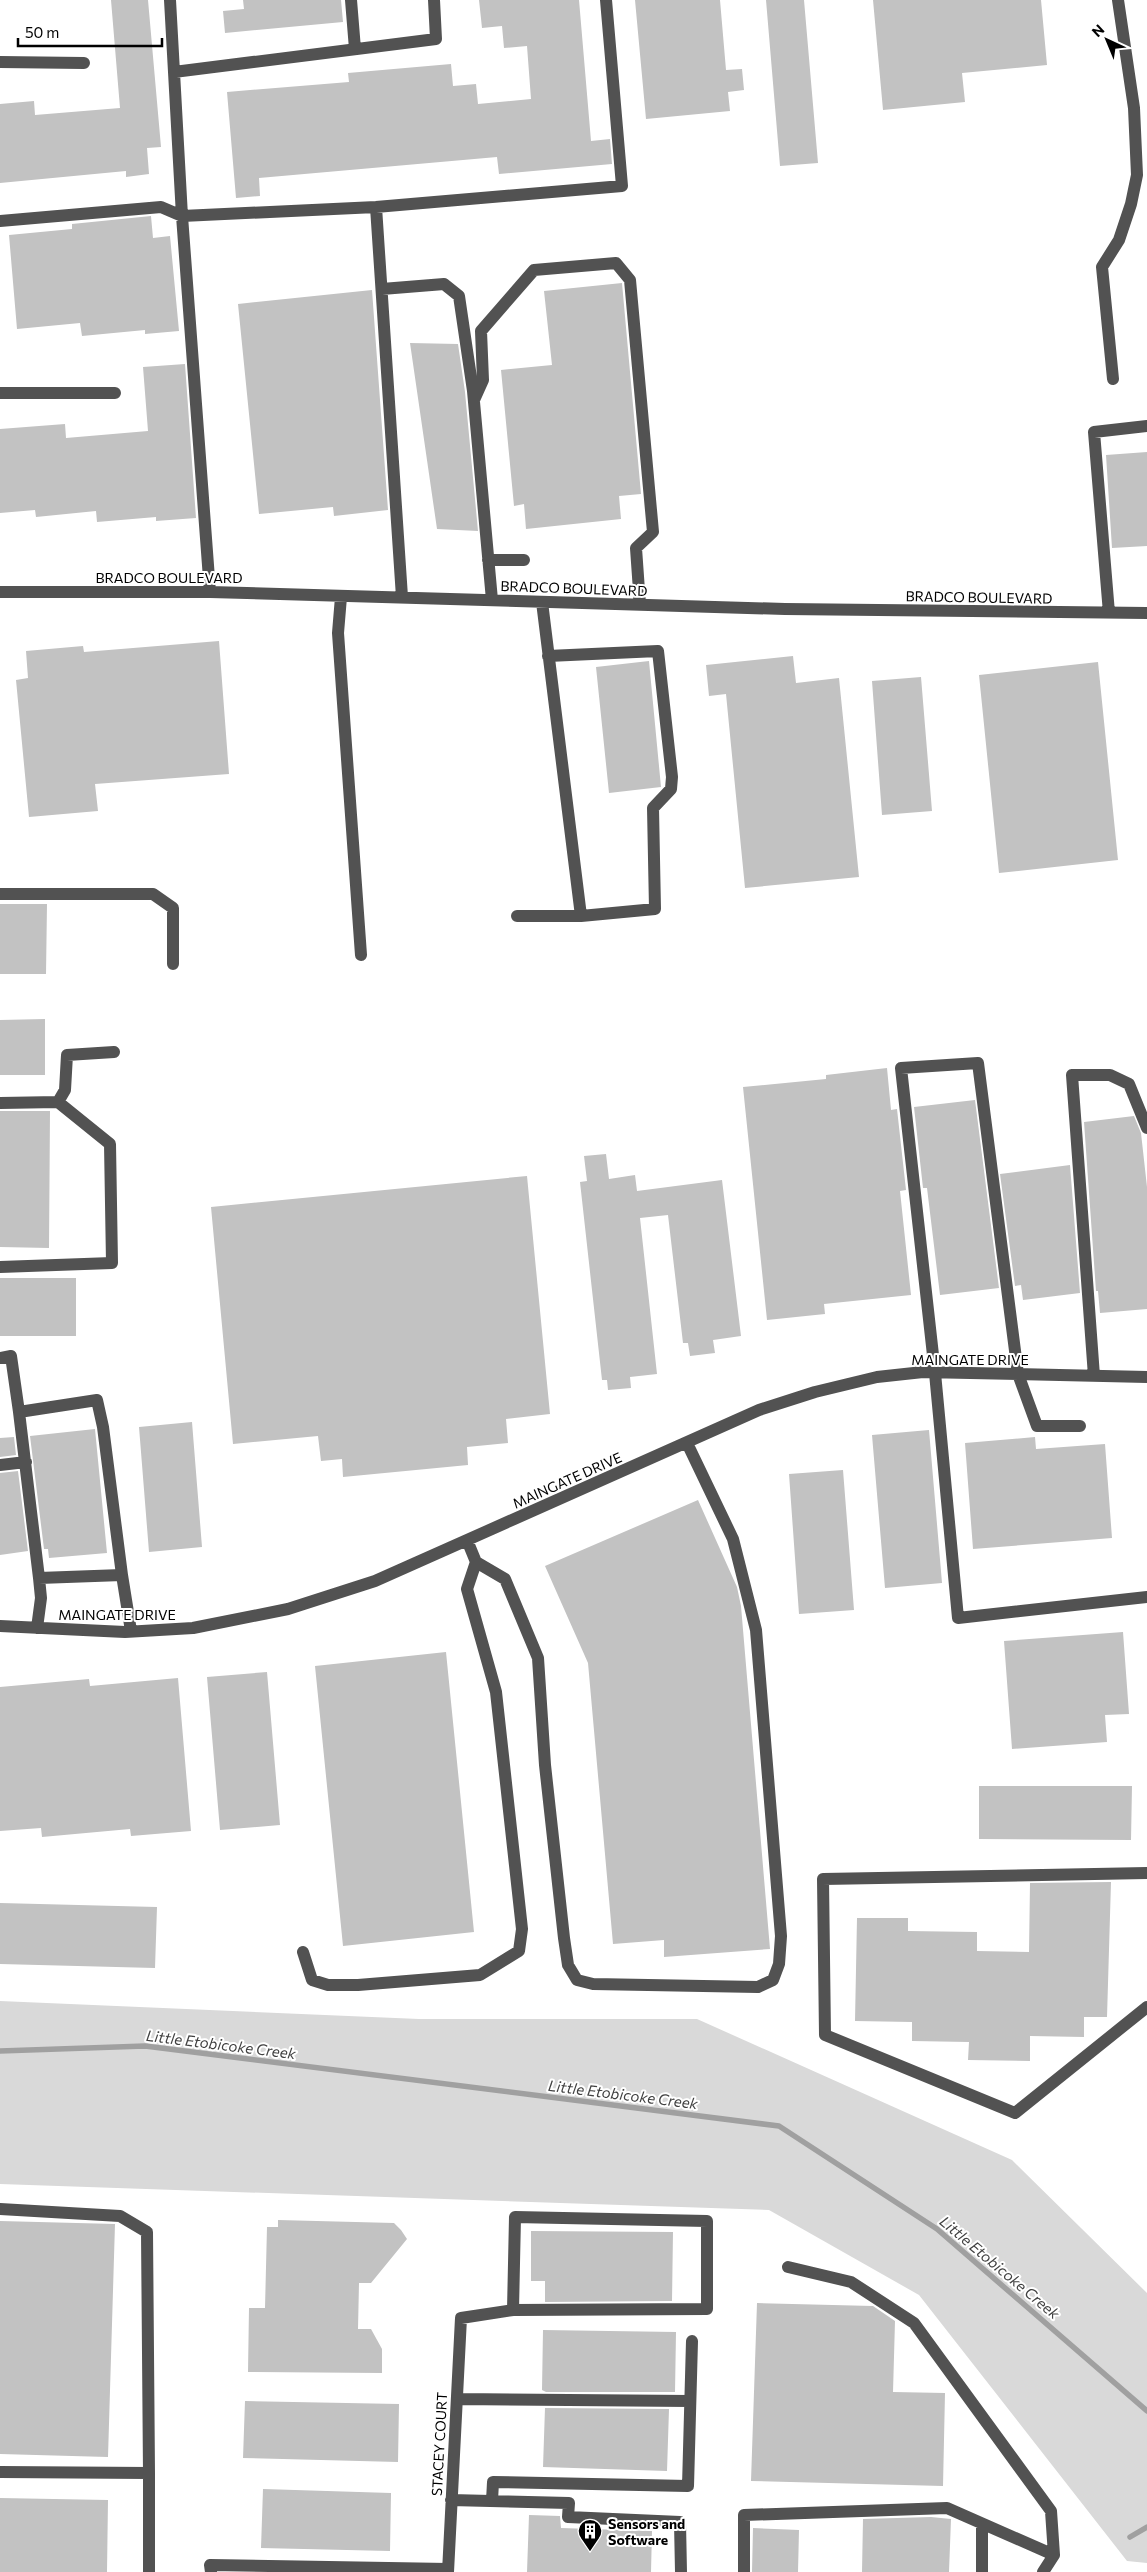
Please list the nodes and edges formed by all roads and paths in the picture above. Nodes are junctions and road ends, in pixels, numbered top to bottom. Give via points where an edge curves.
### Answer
1 (170, 0) edge
2 (351, 0) edge
3 (434, 0) edge
4 (606, 0) edge
5 (1118, 0) edge
6 (355, 49) junction
7 (0, 62) edge
8 (84, 63) dead end
9 (174, 72) junction
10 (376, 207) junction
11 (182, 216) junction
12 (0, 221) edge
13 (382, 289) junction
14 (1113, 379) dead end
15 (0, 392) edge
16 (115, 393) dead end
17 (474, 400) junction
18 (1147, 426) edge
19 (488, 560) junction
20 (524, 560) dead end
21 (0, 592) edge
22 (210, 592) junction
23 (341, 597) junction
24 (402, 597) junction
25 (492, 600) junction
26 (542, 602) junction
27 (640, 605) junction
28 (1109, 613) junction
29 (1147, 614) edge
30 (548, 656) junction
31 (0, 894) edge
32 (517, 916) dead end
33 (581, 916) junction
34 (361, 955) dead end
35 (172, 964) dead end
36 (114, 1052) dead end
37 (58, 1102) junction
38 (0, 1103) edge
39 (1147, 1128) edge
40 (0, 1267) edge
41 (0, 1358) edge
42 (934, 1373) junction
43 (1018, 1374) junction
44 (1094, 1376) junction
45 (1147, 1377) edge
46 (19, 1412) junction
47 (1080, 1426) dead end
48 (688, 1443) junction
49 (26, 1462) junction
50 (0, 1465) edge
51 (467, 1540) junction
52 (476, 1562) junction
53 (122, 1575) junction
54 (39, 1578) junction
55 (1147, 1597) edge
56 (0, 1626) edge
57 (36, 1628) junction
58 (131, 1631) junction
59 (1147, 1873) edge
60 (303, 1952) dead end
61 (1147, 2007) edge
62 (0, 2209) edge
63 (788, 2267) dead end
64 (513, 2310) junction
65 (692, 2341) dead end
66 (457, 2399) junction
67 (690, 2402) junction
68 (0, 2472) edge
69 (149, 2473) junction
70 (451, 2500) junction
71 (492, 2501) junction
72 (982, 2524) junction
73 (1054, 2556) junction
74 (448, 2570) edge
75 (149, 2572) edge
76 (211, 2572) edge
77 (681, 2572) edge
78 (744, 2572) edge
79 (982, 2572) edge
80 (1044, 2572) edge

1 - 9 street
2 - 6 street
3 - 6 street via 436,39
4 - 10 street via 622,186
5 - 14 street via 1134,108 1137,175 1119,240 1102,266
6 - 9 street
7 - 8 street
9 - 11 street
10 - 11 street
10 - 13 street
11 - 12 street via 161,206
11 - 22 street
13 - 17 street via 444,284 459,296
13 - 24 street
15 - 16 street
17 - 19 street
17 - 27 street via 483,380 481,331 534,270 616,263 630,280 653,532 636,548
18 - 28 street via 1094,432
19 - 20 street
19 - 25 street
21 - 22 street, BRADCO BOULEVARD
22 - 23 street, BRADCO BOULEVARD
23 - 24 street, BRADCO BOULEVARD
23 - 34 street via 338,633
24 - 25 street, BRADCO BOULEVARD
25 - 26 street, BRADCO BOULEVARD
26 - 27 street, BRADCO BOULEVARD
26 - 30 street
27 - 28 street, BRADCO BOULEVARD via 785,610
28 - 29 street, BRADCO BOULEVARD
30 - 33 street
30 - 33 street via 658,651 672,777 671,788 653,808 655,909
31 - 35 street via 153,894 173,908
32 - 33 street
36 - 37 street via 67,1055 65,1090
37 - 38 street
37 - 40 street via 110,1144 112,1264
39 - 44 street via 1129,1084 1110,1075 1072,1075
41 - 46 street via 11,1356
42 - 43 street, MAINGATE DRIVE
42 - 43 street via 900,1068 978,1063
42 - 48 street, MAINGATE DRIVE via 877,1377 815,1392 759,1410
42 - 55 street via 958,1618
43 - 44 street, MAINGATE DRIVE
43 - 47 street via 1037,1426
44 - 45 street, MAINGATE DRIVE
46 - 49 street
46 - 53 street via 97,1400
48 - 51 street, MAINGATE DRIVE
48 - 52 street via 733,1539 756,1630 781,1936 779,1964 773,1980 758,1987 593,1984 576,1980 568,1965 564,1938 545,1765 538,1658 505,1579
49 - 50 street
49 - 54 street
51 - 52 street
51 - 58 street, MAINGATE DRIVE via 375,1582 288,1609 193,1628
52 - 60 street via 467,1589 496,1692 522,1929 519,1951 480,1975 358,1985 328,1985 312,1980
53 - 54 street
53 - 58 street
54 - 57 street via 41,1598
56 - 57 street, MAINGATE DRIVE
57 - 58 street, MAINGATE DRIVE
59 - 61 street via 823,1879 825,2035 1015,2113
62 - 69 street via 120,2216 147,2232
63 - 73 street via 851,2282 914,2324 1051,2510
64 - 64 street via 707,2308 707,2221 515,2217
64 - 66 street, STACEY COURT via 461,2318
65 - 67 street
66 - 67 street
66 - 70 street, STACEY COURT
67 - 71 street via 688,2486 493,2482
68 - 69 street
69 - 75 street
70 - 71 street
70 - 74 street, STACEY COURT
71 - 77 street via 569,2503 568,2517 680,2522
72 - 73 street
72 - 78 street via 947,2508 744,2515
72 - 79 street
73 - 80 street
74 - 76 street via 210,2565

